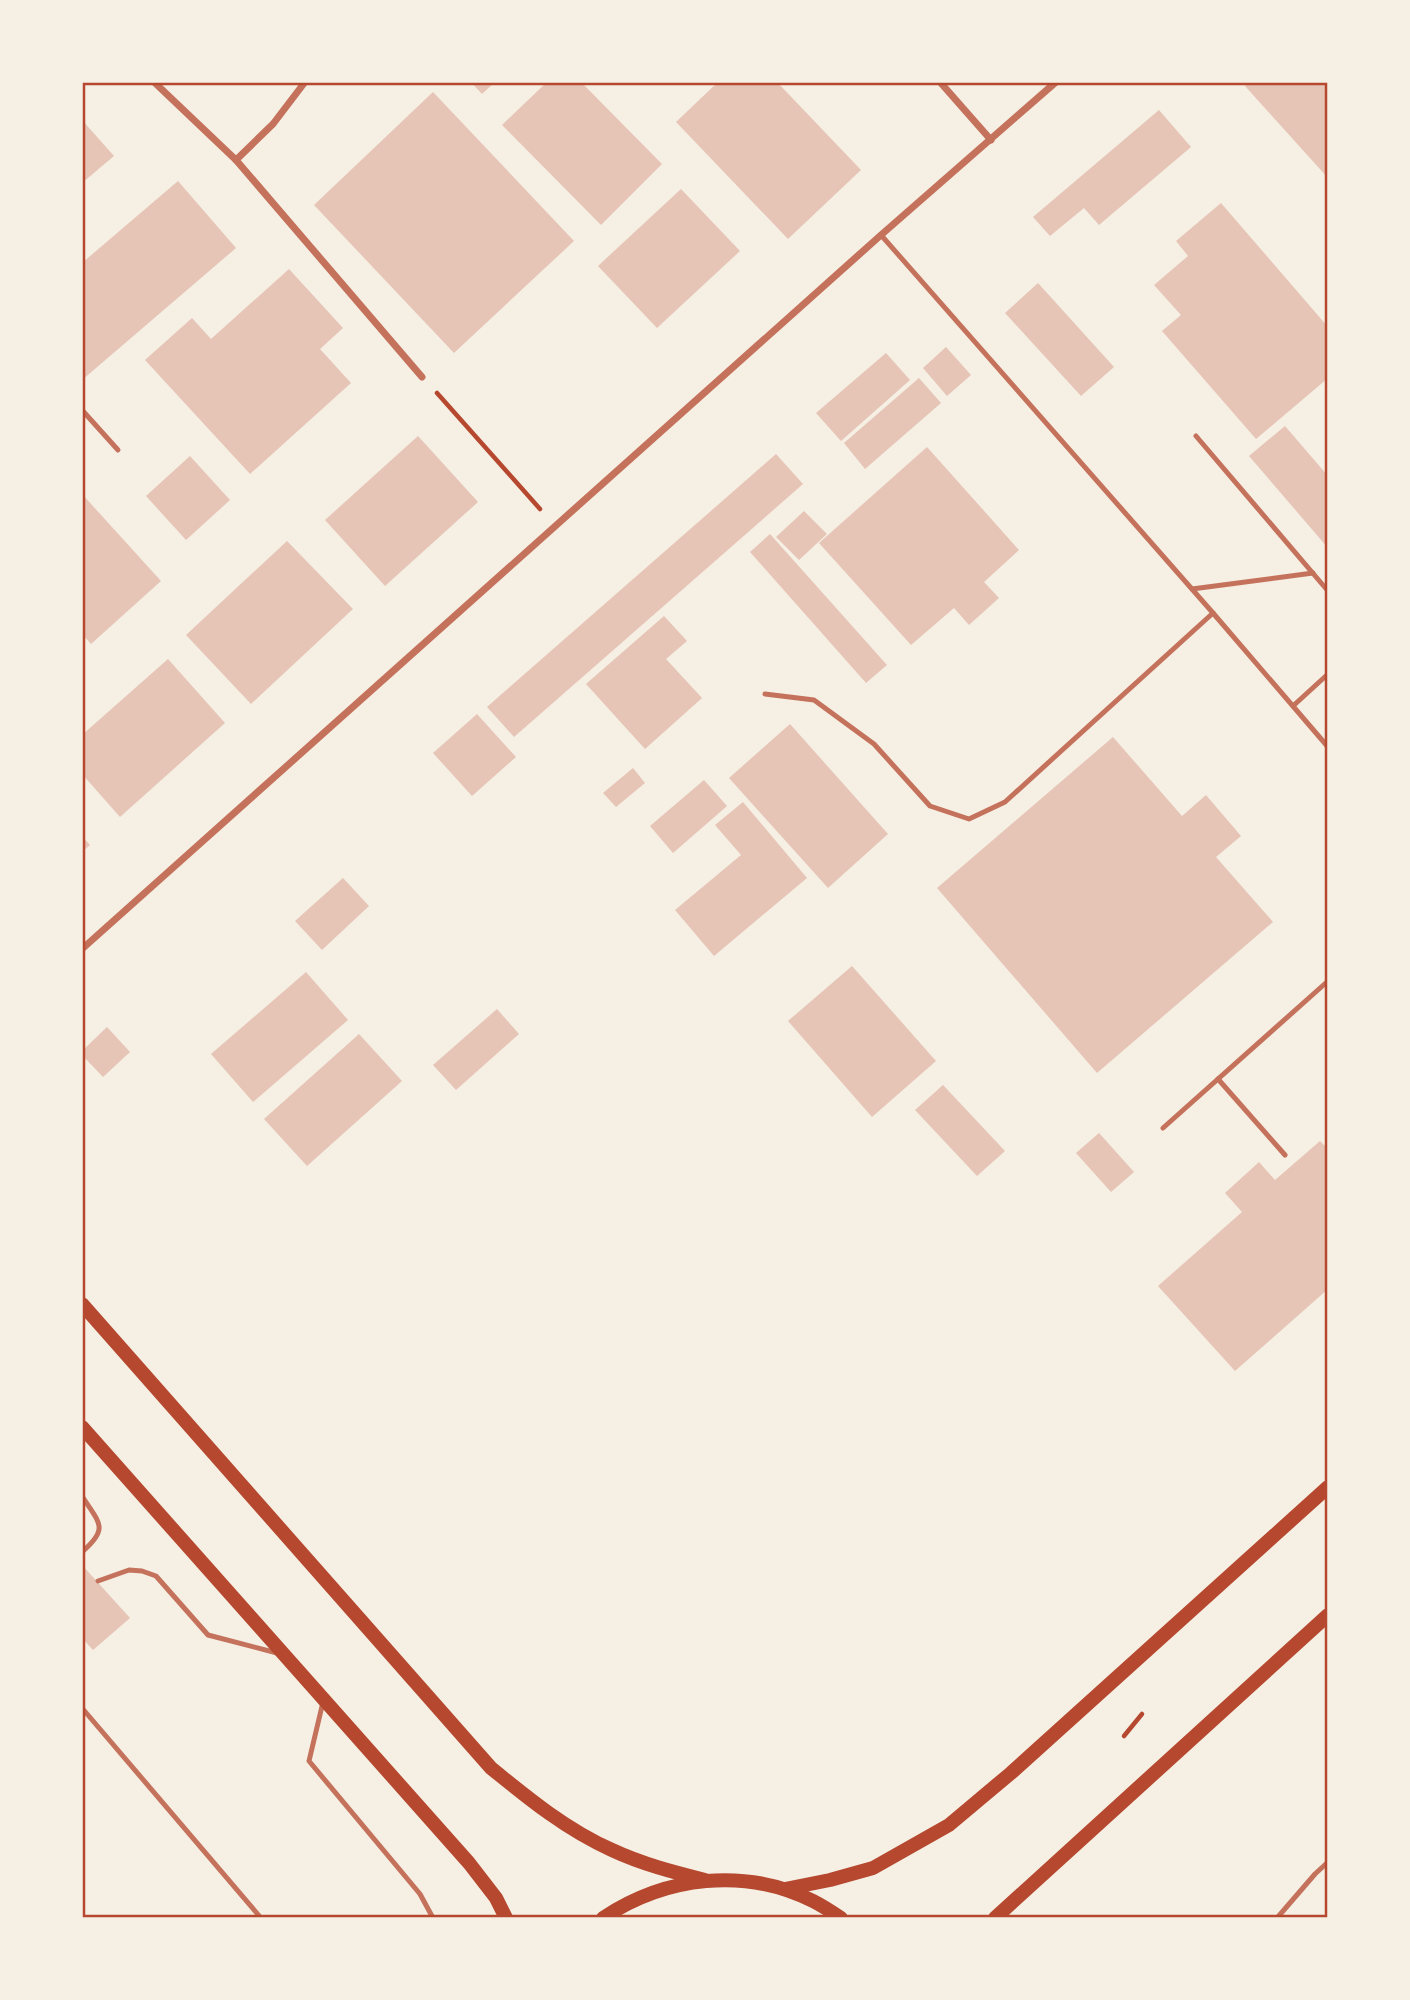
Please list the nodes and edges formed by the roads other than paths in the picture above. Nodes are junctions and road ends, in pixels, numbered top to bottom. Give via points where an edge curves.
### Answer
1 (154, 82) edge
2 (305, 82) edge
3 (940, 82) edge
4 (1056, 82) edge
5 (991, 140) junction
6 (236, 159) junction
7 (881, 235) junction
8 (422, 377) road end
9 (82, 410) edge
10 (1196, 436) dead end
11 (118, 450) dead end
12 (1313, 573) junction
13 (1192, 589) junction
14 (1328, 591) edge
15 (1213, 613) junction
16 (1328, 674) edge
17 (765, 695) dead end
18 (1293, 706) junction
19 (1328, 747) edge
20 (82, 949) edge
21 (1328, 981) edge
22 (1218, 1079) junction
23 (1164, 1128) dead end
24 (1285, 1155) dead end
25 (82, 1304) edge
26 (82, 1427) edge
27 (1328, 1487) edge
28 (82, 1496) edge
29 (82, 1552) edge
30 (98, 1581) dead end
31 (1328, 1615) edge
32 (284, 1655) junction
33 (324, 1699) junction
34 (82, 1708) edge
35 (1328, 1862) edge
36 (705, 1880) junction
37 (785, 1889) junction
38 (261, 1918) edge
39 (433, 1918) edge
40 (506, 1918) edge
41 (603, 1918) edge
42 (841, 1918) edge
43 (995, 1918) edge
44 (1277, 1918) edge

1 - 6 street
2 - 6 street via 273,124
3 - 5 street
4 - 5 street
5 - 7 street
6 - 8 street
7 - 13 lane
7 - 20 street
9 - 11 lane
10 - 12 lane
12 - 13 lane
12 - 14 lane
13 - 15 lane
15 - 17 lane via 1005,803 969,819 930,806 874,744 814,700
15 - 18 lane
16 - 18 lane
18 - 19 lane
21 - 22 lane
22 - 23 lane
22 - 24 lane
25 - 36 main road via 491,1768 531,1801 612,1850
26 - 32 main road
27 - 37 main road via 949,1825 873,1868
28 - 29 lane via 99,1522 100,1532
30 - 32 lane via 129,1570 156,1576 208,1635
31 - 43 main road
32 - 33 main road
33 - 39 lane via 309,1761 420,1894
33 - 40 main road via 469,1863
34 - 38 lane
35 - 44 lane
36 - 37 main road
36 - 41 main road via 648,1894
37 - 42 main road

